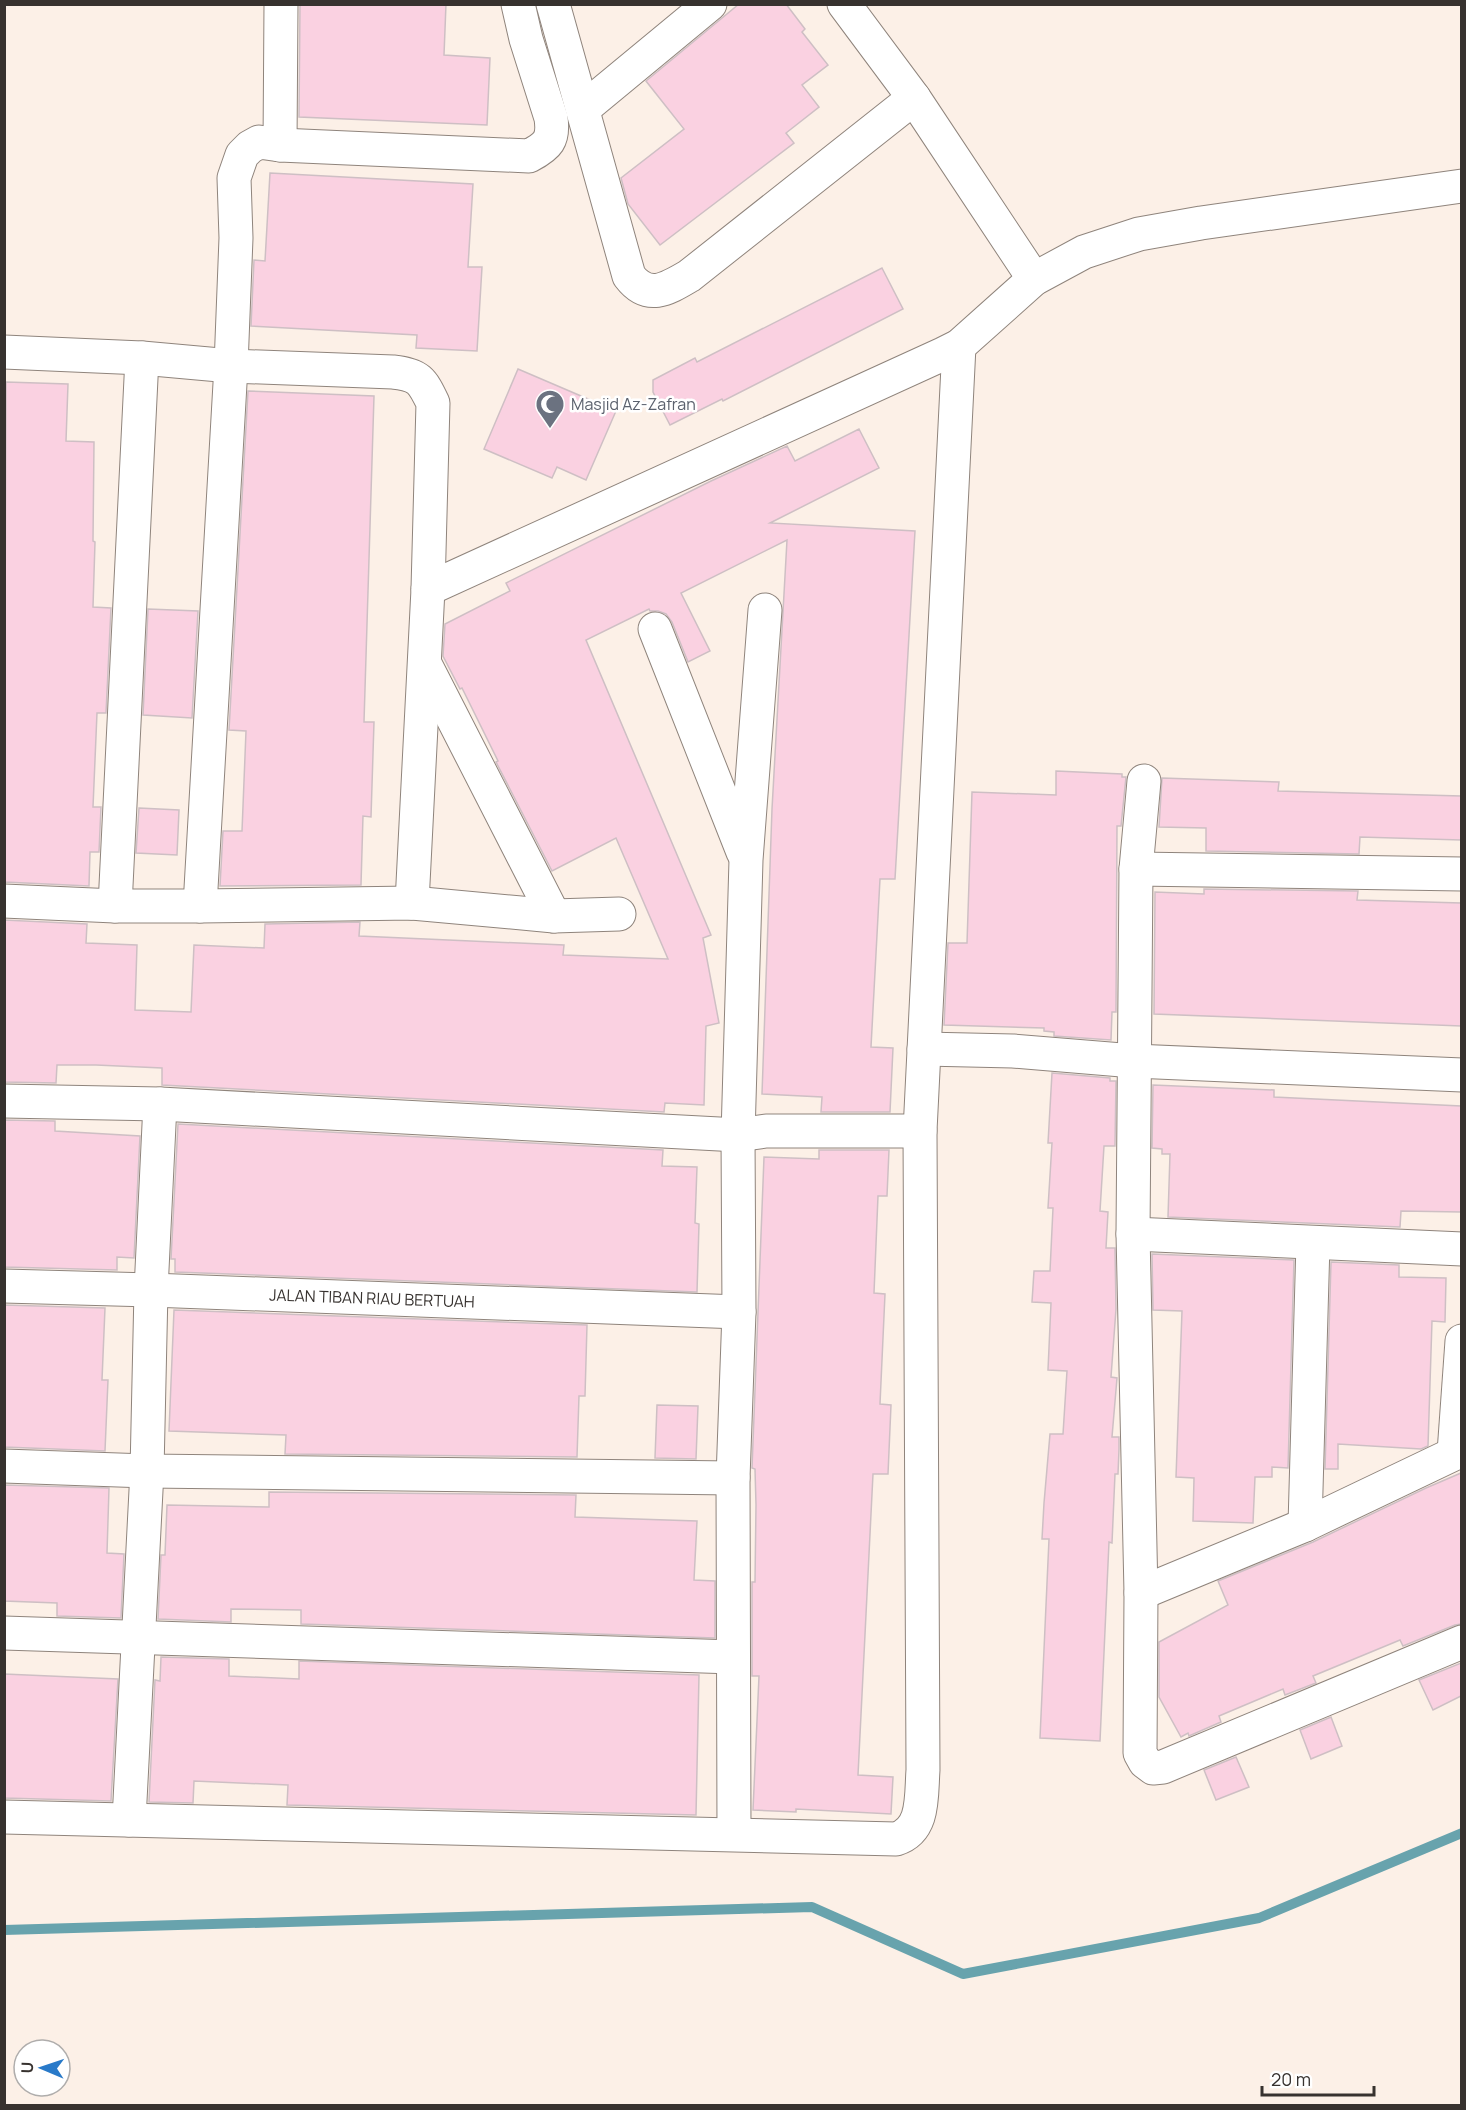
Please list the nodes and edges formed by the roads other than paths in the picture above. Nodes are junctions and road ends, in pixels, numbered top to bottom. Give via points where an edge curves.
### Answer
1 (281, 4) edge
2 (518, 4) edge
3 (553, 4) edge
4 (710, 4) edge
5 (844, 4) edge
6 (914, 98) junction
7 (583, 109) junction
8 (280, 145) junction
9 (1461, 186) edge
10 (1034, 279) junction
11 (959, 346) junction
12 (4, 352) edge
13 (142, 358) junction
14 (231, 366) junction
15 (428, 589) junction
16 (765, 610) dead end
17 (655, 629) dead end
18 (424, 663) junction
19 (1144, 781) dead end
20 (746, 860) junction
21 (1136, 869) junction
22 (1461, 874) edge
23 (4, 901) edge
24 (412, 903) junction
25 (115, 906) junction
26 (200, 906) junction
27 (619, 914) dead end
28 (554, 916) junction
29 (924, 1049) junction
30 (1134, 1060) junction
31 (1461, 1075) edge
32 (4, 1101) edge
33 (160, 1104) junction
34 (920, 1131) junction
35 (738, 1135) junction
36 (1133, 1234) junction
37 (1313, 1243) junction
38 (1461, 1249) edge
39 (4, 1286) edge
40 (151, 1290) junction
41 (739, 1312) junction
42 (1461, 1341) edge
43 (1458, 1451) edge
44 (4, 1466) edge
45 (147, 1471) junction
46 (733, 1478) junction
47 (1305, 1525) junction
48 (1141, 1593) junction
49 (4, 1633) edge
50 (138, 1636) junction
51 (1461, 1642) edge
52 (733, 1657) junction
53 (4, 1817) edge
54 (129, 1820) junction
55 (734, 1834) junction

1 - 8 street
2 - 8 street via 553,131 540,150 529,156
3 - 7 street
4 - 7 street
5 - 6 street
6 - 7 street via 689,276 655,291 635,284 629,276
6 - 10 street
8 - 14 street via 259,142 250,147 234,178
9 - 10 street via 1139,234 1084,252
10 - 11 street
11 - 15 street
11 - 29 street
12 - 13 street
13 - 14 street
13 - 25 street
14 - 15 street via 393,372 420,378 433,403
14 - 26 street
15 - 18 street
16 - 20 street
17 - 20 street
18 - 24 street
18 - 28 street
19 - 21 street
20 - 35 street
21 - 22 street
21 - 30 street
23 - 25 street
24 - 26 street
24 - 28 street
25 - 26 street
27 - 28 street
29 - 30 street
29 - 34 street
30 - 31 street
30 - 36 street
32 - 33 street
33 - 35 street
33 - 40 street
34 - 35 street via 766,1131
34 - 55 street via 923,1770 919,1819 906,1836 896,1839
35 - 41 street
36 - 37 street
36 - 48 street
37 - 38 street
37 - 47 street
39 - 40 street, JALAN TIBAN RIAU BERTUAH
40 - 41 street, JALAN TIBAN RIAU BERTUAH
40 - 45 street
41 - 46 street
42 - 43 street
43 - 47 street
44 - 45 street
45 - 46 street
45 - 50 street
46 - 52 street
47 - 48 street
48 - 51 street via 1140,1753 1153,1768 1186,1758
49 - 50 street
50 - 52 street
50 - 54 street
52 - 55 street
53 - 54 street
54 - 55 street

